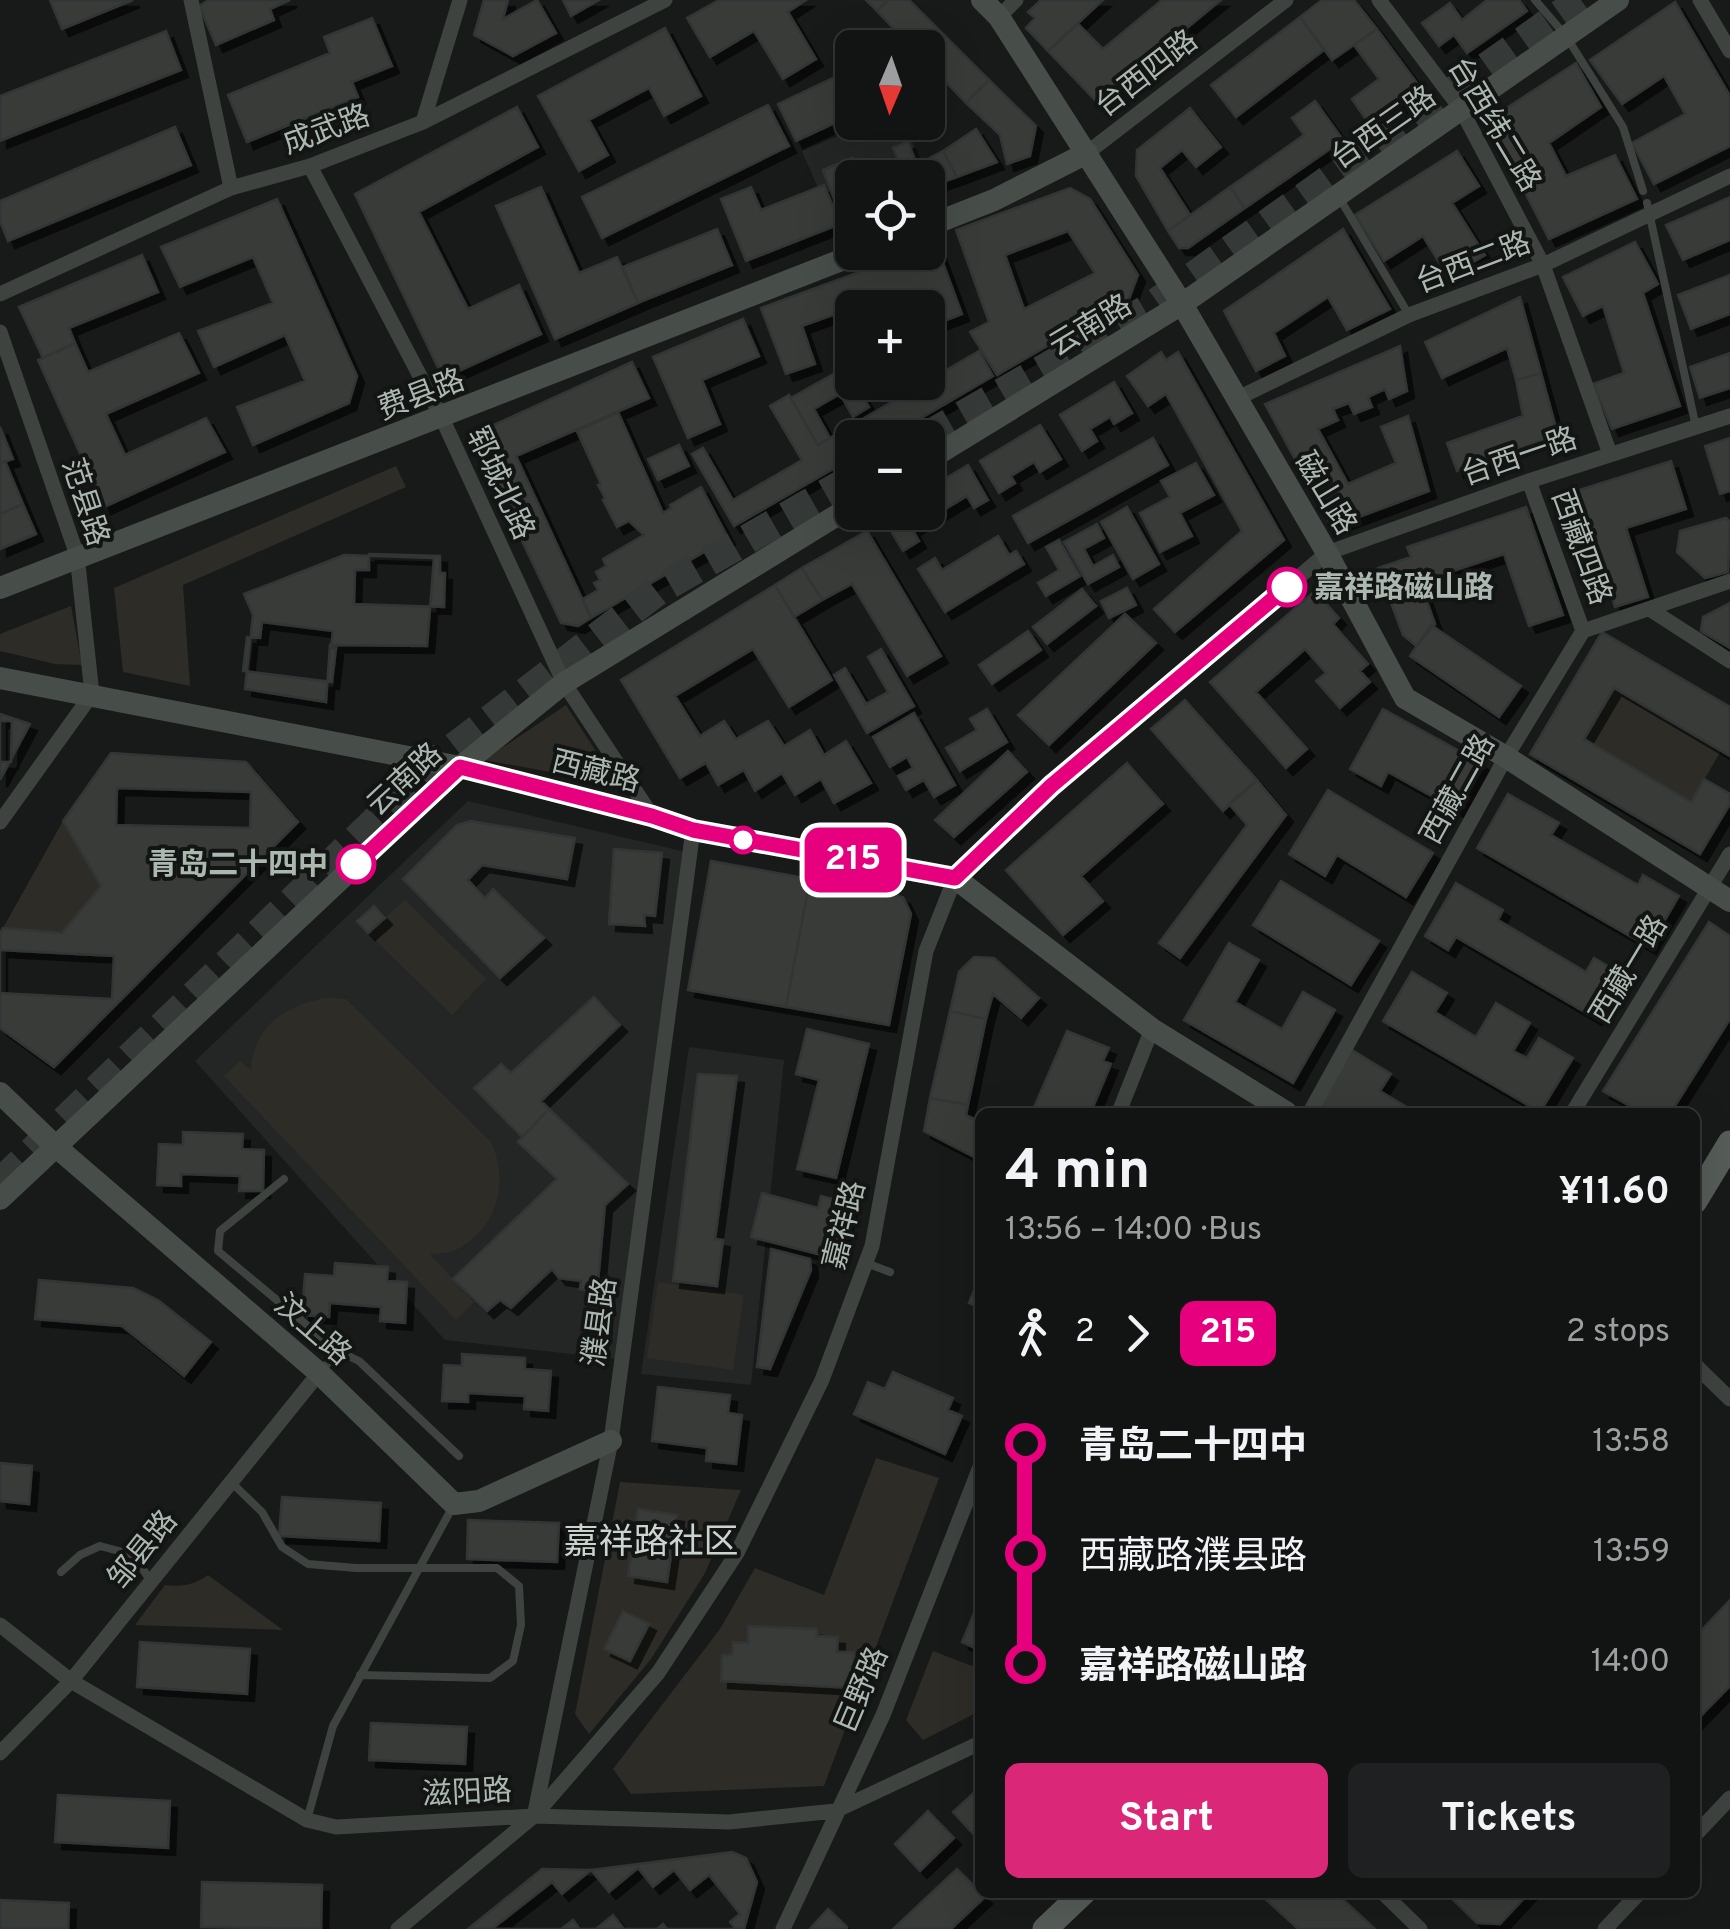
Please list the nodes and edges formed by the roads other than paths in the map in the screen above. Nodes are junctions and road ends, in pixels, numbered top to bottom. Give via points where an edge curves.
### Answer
1 (191, 0) edge
2 (460, 0) edge
3 (665, 0) edge
4 (1016, 0) edge
5 (1286, 0) edge
6 (1380, 0) edge
7 (1535, 0) edge
8 (1618, 0) edge
9 (1700, 0) edge
10 (990, 8) edge
11 (1566, 36) junction
12 (1730, 51) edge
13 (1461, 109) junction
14 (422, 122) junction
15 (1087, 153) junction
16 (310, 166) junction
17 (1730, 176) edge
18 (232, 188) junction
19 (1643, 191) dead end
20 (1338, 196) junction
21 (1648, 209) junction
22 (945, 219) edge
23 (835, 263) edge
24 (1543, 265) junction
25 (0, 294) edge
26 (1182, 304) junction
27 (1410, 315) junction
28 (0, 332) edge
29 (1236, 398) junction
30 (1730, 416) edge
31 (442, 418) junction
32 (1696, 427) junction
33 (945, 450) edge
34 (1610, 454) junction
35 (1529, 481) junction
36 (835, 517) edge
37 (1327, 553) junction
38 (77, 556) junction
39 (1730, 581) edge
40 (0, 588) edge
41 (1651, 610) junction
42 (1583, 631) junction
43 (1730, 661) edge
44 (0, 678) edge
45 (564, 684) junction
46 (92, 694) junction
47 (1506, 757) junction
48 (460, 767) junction
49 (652, 816) junction
50 (0, 822) edge
51 (693, 830) junction
52 (1730, 854) edge
53 (955, 878) junction
54 (1709, 889) junction
55 (1730, 902) edge
56 (1152, 1030) junction
57 (0, 1093) edge
58 (1122, 1108) edge
59 (1279, 1108) edge
60 (1312, 1108) edge
61 (1575, 1108) edge
62 (1730, 1142) edge
63 (54, 1146) junction
64 (284, 1179) dead end
65 (1700, 1192) edge
66 (0, 1199) edge
67 (866, 1263) junction
68 (890, 1272) dead end
69 (338, 1351) junction
70 (1700, 1370) edge
71 (319, 1373) junction
72 (1730, 1399) edge
73 (610, 1441) junction
74 (459, 1456) dead end
75 (975, 1481) edge
76 (231, 1482) junction
77 (454, 1504) junction
78 (419, 1568) junction
79 (61, 1572) dead end
80 (150, 1582) junction
81 (0, 1625) edge
82 (360, 1676) junction
83 (71, 1681) junction
84 (975, 1745) edge
85 (0, 1753) edge
86 (1730, 1798) edge
87 (835, 1811) junction
88 (534, 1816) junction
89 (307, 1820) junction
90 (1700, 1829) edge
91 (1079, 1898) edge
92 (1388, 1898) edge
93 (1634, 1898) edge
94 (1056, 1925) edge
95 (398, 1929) edge
96 (782, 1929) edge
97 (1420, 1929) edge
98 (1604, 1929) edge

1 - 18 street
2 - 14 street
3 - 14 street, 成武路
4 - 10 street
5 - 15 street, 台西四路
6 - 13 street, 台西纬二路
7 - 11 lane
8 - 11 street, 台西三路
9 - 12 street
10 - 15 street, 磁山路
11 - 13 street, 台西三路
11 - 19 lane via 1623,126
13 - 20 street, 台西三路
13 - 24 street, 台西纬二路
14 - 16 street, 成武路
15 - 22 street
15 - 26 street, 磁山路
16 - 18 street, 成武路
16 - 31 street, 郓城北路
17 - 21 street, 台西二路
18 - 25 street, 成武路
20 - 26 street, 台西三路
20 - 27 lane
21 - 24 street, 台西二路
21 - 32 lane
23 - 31 street, 费县路
24 - 27 street, 台西二路
24 - 34 street, 台西纬二路
26 - 29 street, 磁山路
26 - 33 street, 云南路
27 - 29 street, 台西二路
28 - 38 street, 范县路
29 - 37 street, 磁山路
30 - 32 street, 台西一路
31 - 38 street, 费县路
31 - 45 street, 郓城北路
32 - 34 street, 台西一路
34 - 35 street, 台西一路
35 - 37 street, 台西一路
35 - 42 street, 西藏四路
36 - 45 street, 云南路
37 - 47 street, 磁山路 via 1405,698
37 - 53 street, 嘉祥路 via 1051,786
38 - 40 street, 费县路
38 - 46 street, 范县路
39 - 41 street
41 - 42 street
41 - 43 street
42 - 47 street, 西藏二路
44 - 46 street, 西藏路
45 - 48 street, 云南路
45 - 49 street, 郓城北路
46 - 48 street, 西藏路
46 - 50 street
47 - 54 street, 磁山路
47 - 60 street, 西藏二路
48 - 49 street, 西藏路
48 - 63 street, 云南路
49 - 51 street, 西藏路
51 - 53 street, 西藏路
51 - 73 street, 濮县路
52 - 54 street, 西藏一路
53 - 56 street, 西藏路
53 - 67 street, 嘉祥路 via 926,950
54 - 55 street, 磁山路
54 - 61 street, 西藏一路
56 - 58 street
56 - 59 street, 西藏路
57 - 63 street, 汶上路
62 - 65 main road
63 - 66 street, 云南路
63 - 71 street, 汶上路
64 - 69 lane via 220,1231 218,1251
67 - 68 lane
67 - 88 street, 嘉祥路 via 822,1380 737,1552 658,1673
69 - 71 lane
69 - 74 lane via 360,1361
70 - 72 street
71 - 76 street, 邹县路
71 - 77 street, 汶上路
73 - 77 street via 479,1501
73 - 88 street, 濮县路
75 - 87 street, 巨野路 via 882,1716
76 - 78 lane via 262,1512 282,1547 308,1564
76 - 80 street, 邹县路
77 - 78 lane
78 - 82 lane
78 - 82 lane via 497,1568 519,1586 521,1625 512,1661 490,1678
79 - 80 lane via 100,1546 134,1555
80 - 83 street, 邹县路
81 - 83 street, 滋阳路
82 - 89 lane via 333,1726
83 - 85 street, 邹县路
83 - 89 street, 滋阳路
84 - 87 street, 滋阳路
86 - 90 street
87 - 88 street, 滋阳路 via 729,1822
87 - 96 street, 巨野路
88 - 89 street, 滋阳路 via 336,1826
88 - 95 street, 嘉祥路
91 - 94 main road
92 - 97 street
93 - 98 street

